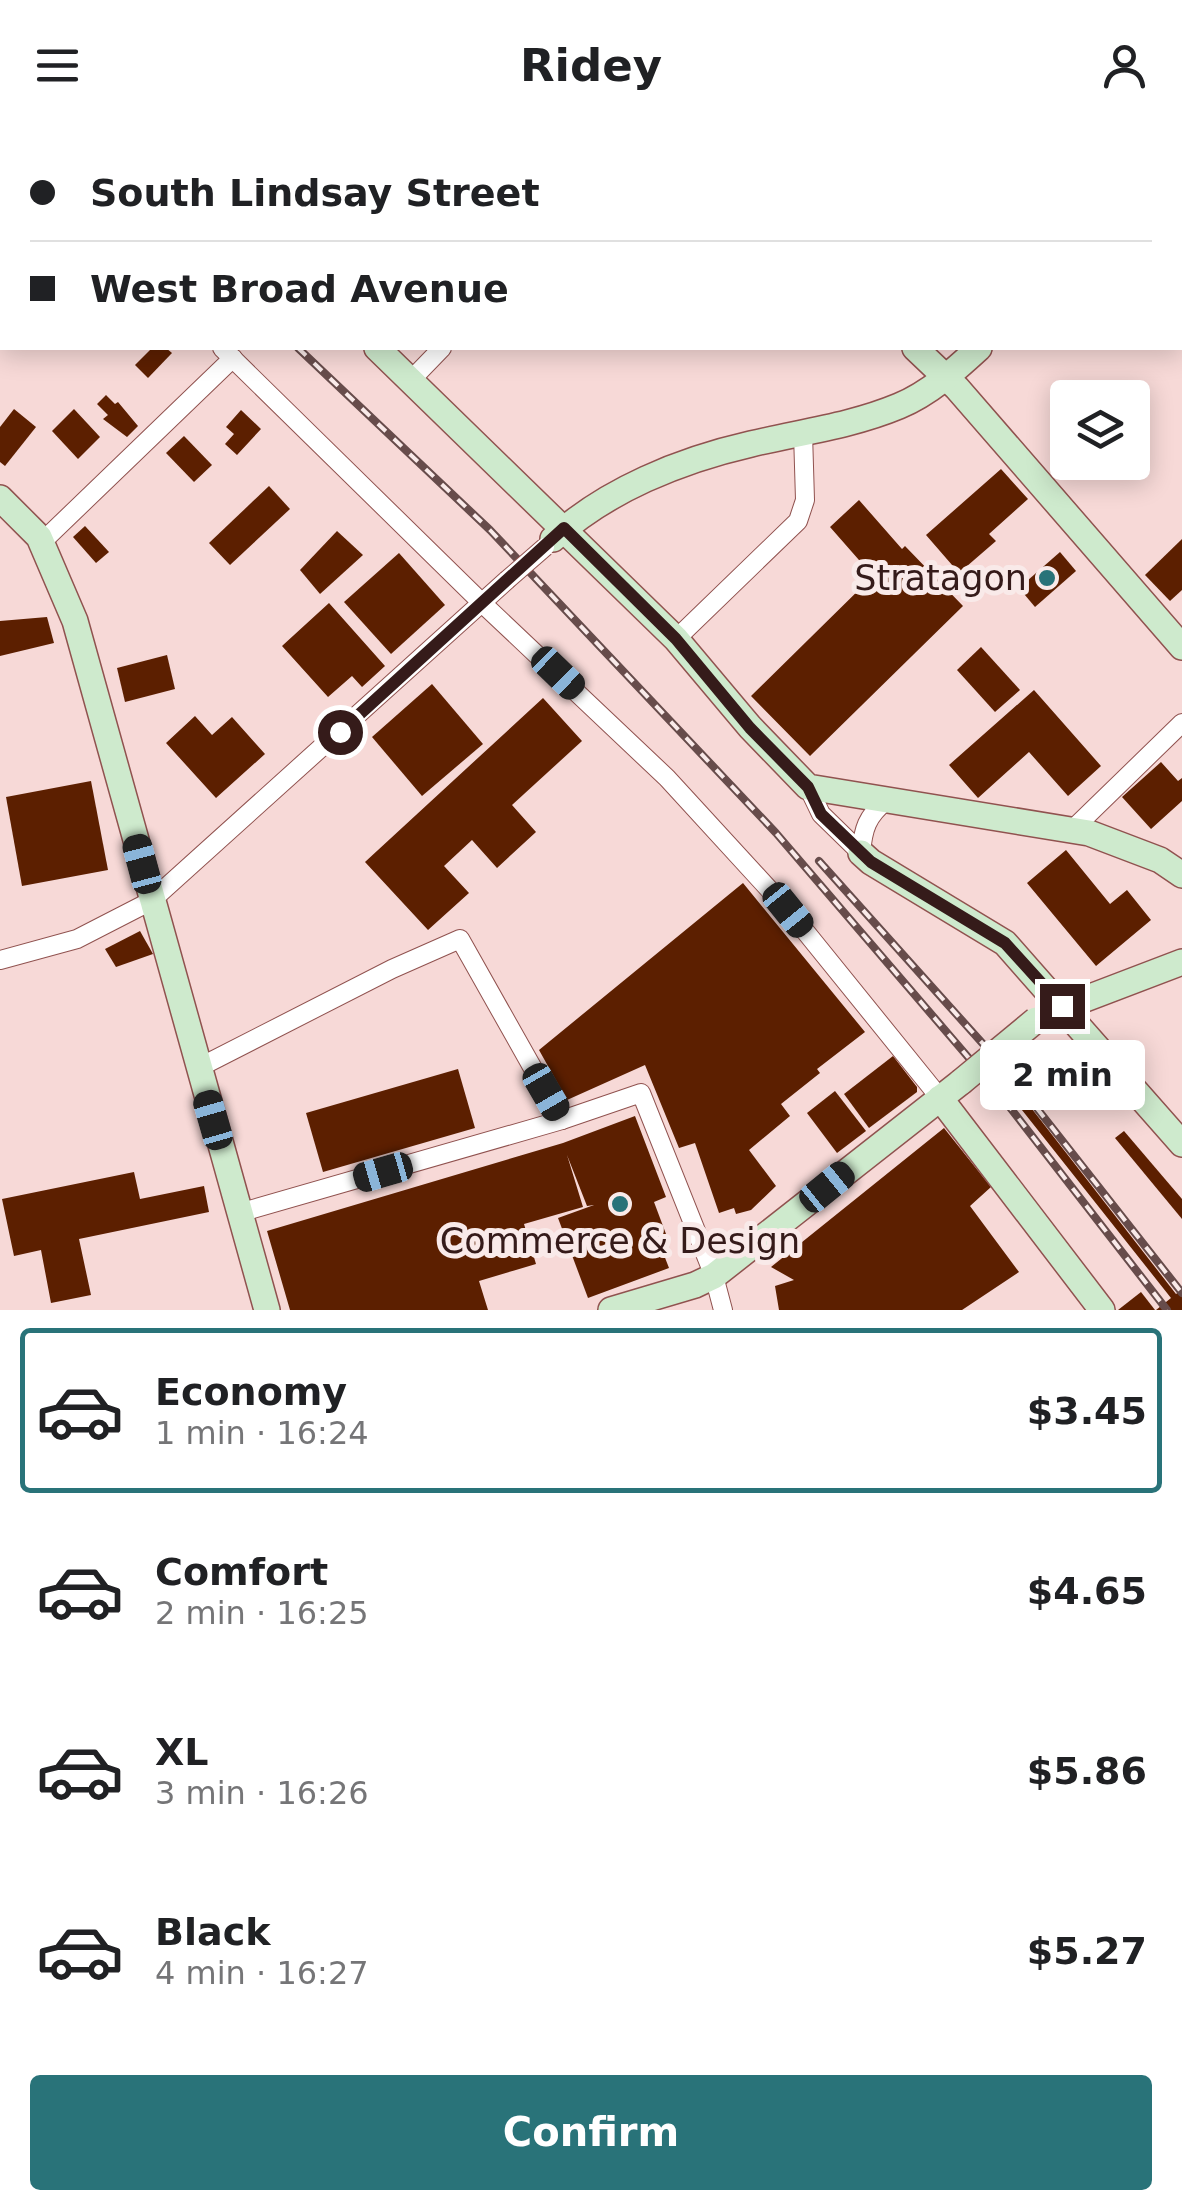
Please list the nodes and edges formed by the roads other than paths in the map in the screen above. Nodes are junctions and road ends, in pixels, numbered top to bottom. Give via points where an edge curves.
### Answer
1 (380, 350) edge
2 (440, 350) edge
3 (917, 350) edge
4 (976, 350) edge
5 (227, 353) edge
6 (946, 378) junction
7 (412, 379) junction
8 (803, 433) junction
9 (0, 498) edge
10 (564, 528) junction
11 (42, 542) junction
12 (545, 546) joint
13 (482, 603) junction
14 (676, 639) junction
15 (1182, 647) edge
16 (1182, 723) edge
17 (808, 787) junction
18 (886, 801) junction
19 (1071, 831) junction
20 (861, 852) junction
21 (1182, 875) edge
22 (152, 901) junction
23 (0, 960) edge
24 (1182, 962) edge
25 (1062, 1006) junction
26 (198, 1068) junction
27 (940, 1098) junction
28 (562, 1120) junction
29 (1182, 1144) edge
30 (239, 1213) junction
31 (714, 1276) junction
32 (268, 1310) edge
33 (610, 1310) edge
34 (723, 1310) edge
35 (1102, 1310) edge

1 - 7 main road
2 - 7 street
3 - 6 main road
4 - 6 main road
5 - 11 street
5 - 13 street
6 - 8 main road via 903,405
6 - 15 main road
7 - 10 main road
8 - 10 main road via 676,466
8 - 14 street via 798,521
9 - 11 main road
10 - 12 main road
10 - 14 main road
11 - 22 main road via 75,621
12 - 13 street, bridge
13 - 22 street
13 - 27 street via 667,778 788,910
14 - 17 main road
16 - 19 street
17 - 18 main road
17 - 20 street via 821,814
18 - 19 main road
18 - 20 street via 871,813
19 - 21 main road via 1116,841
20 - 25 main road via 1005,943
22 - 23 street via 78,939
22 - 26 main road
24 - 25 main road
25 - 27 main road, bridge
25 - 29 main road
26 - 28 street via 460,939
26 - 30 main road
27 - 31 main road
27 - 35 main road
28 - 30 street
28 - 31 street via 642,1093
30 - 32 main road
31 - 33 main road
31 - 34 street

